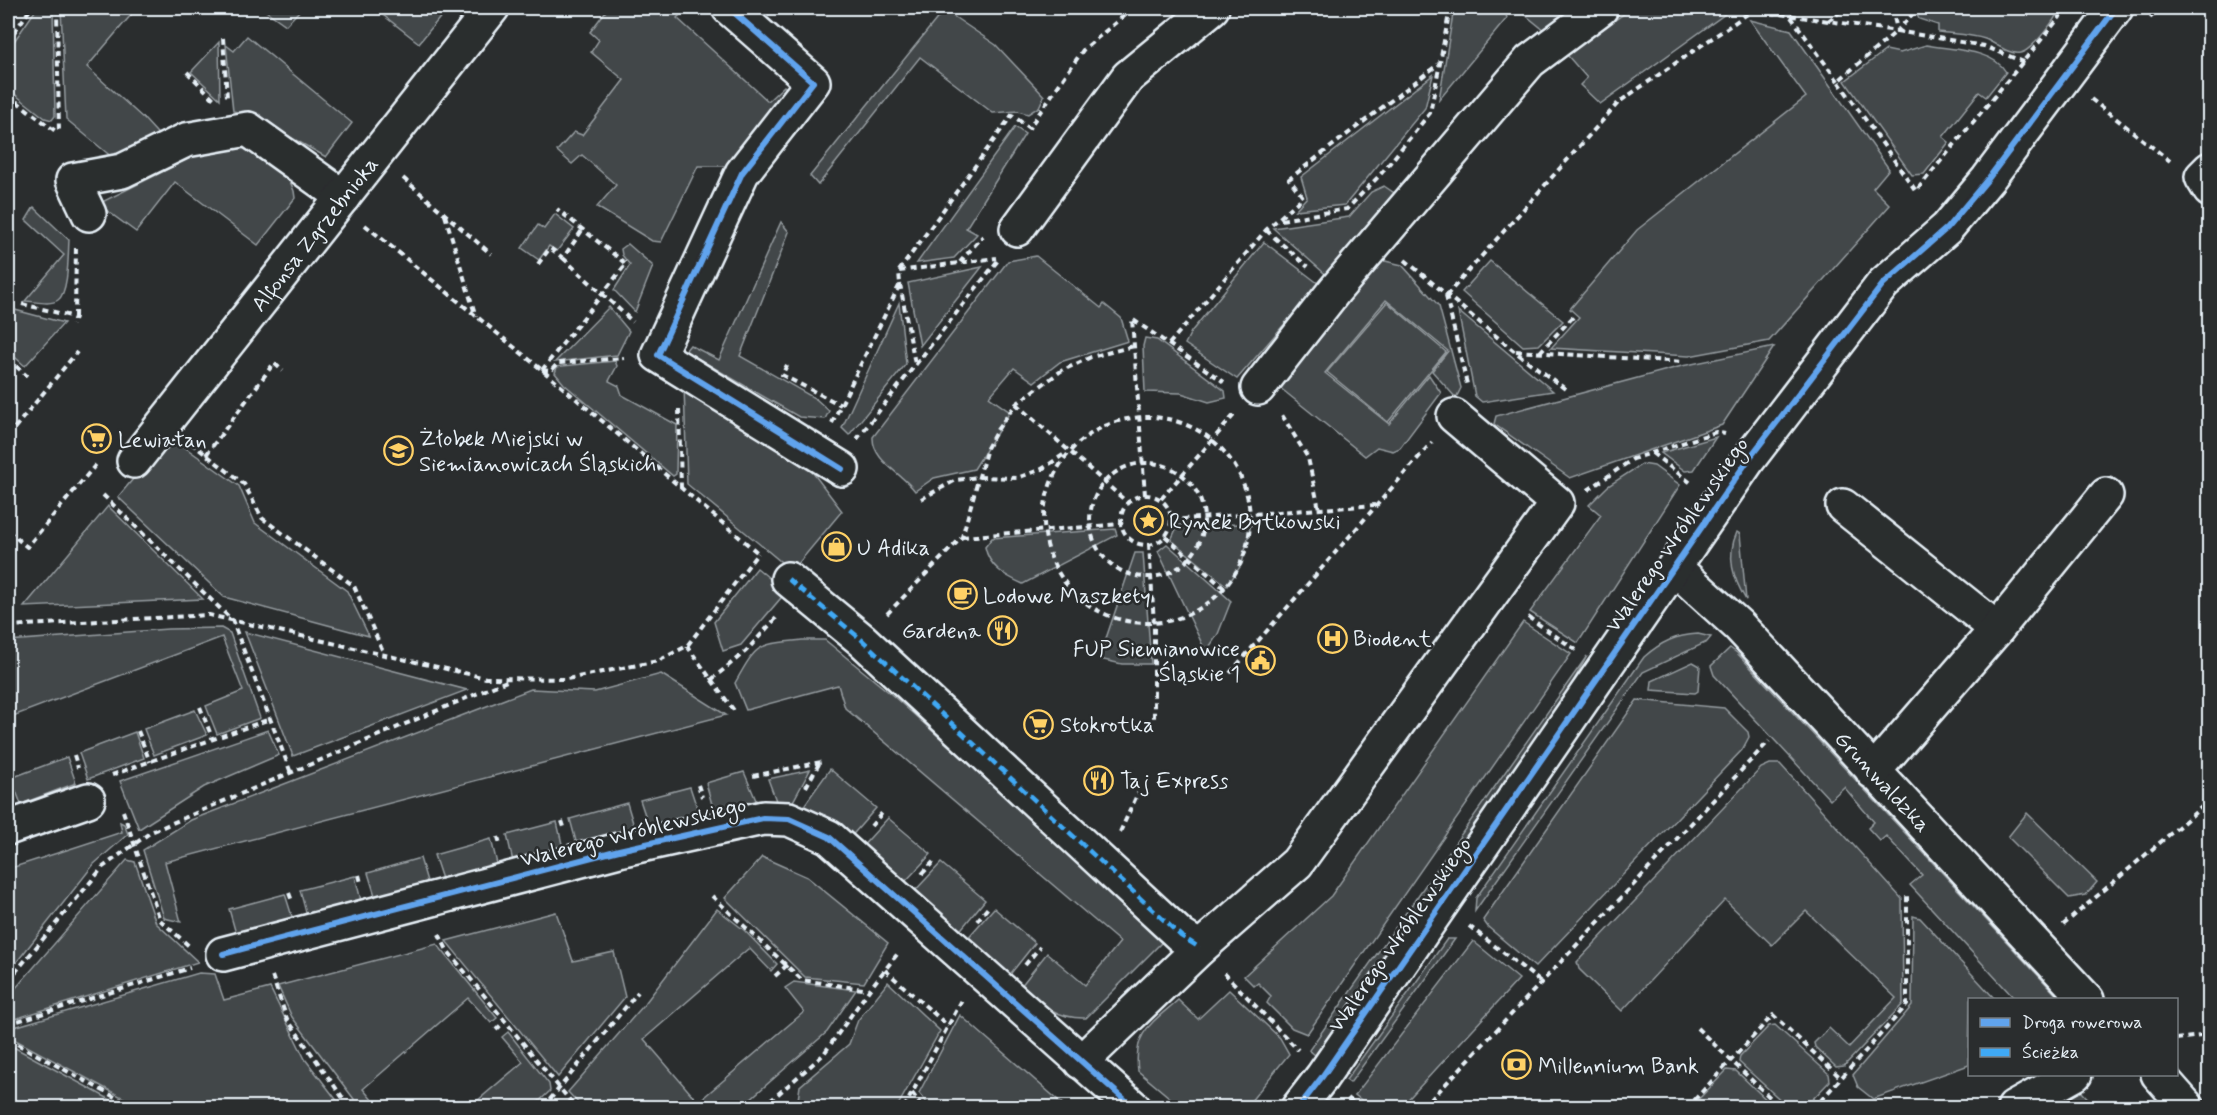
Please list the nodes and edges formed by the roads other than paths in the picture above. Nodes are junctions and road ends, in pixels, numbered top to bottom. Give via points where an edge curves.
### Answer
1 (492, 8) edge
2 (729, 8) edge
3 (1212, 8) edge
4 (1601, 8) edge
5 (2116, 8) edge
6 (343, 197) junction
7 (82, 228) road end
8 (1017, 229) dead end
9 (1253, 394) road end
10 (1461, 402) road end
11 (134, 461) dead end
12 (832, 463) road end
13 (2106, 495) dead end
14 (1844, 507) dead end
15 (1675, 568) junction
16 (788, 579) dead end
17 (1997, 629) junction
18 (1874, 772) junction
19 (102, 789) road end
20 (8, 828) edge
21 (1200, 948) junction
22 (204, 956) road end
23 (2086, 998) edge
24 (1081, 1062) junction
25 (2071, 1076) edge
26 (2159, 1076) edge
27 (1134, 1107) edge
28 (1298, 1107) edge
29 (2014, 1107) edge
30 (2188, 1107) edge

1 - 6 street, Alfonsa Zgrzebnioka
2 - 12 street via 813,82 742,173 668,362
3 - 8 street via 1128,77
4 - 9 street via 1530,61 1335,290
5 - 15 street, Walerego Wróblewskiego via 1947,228 1883,284 1855,319 1748,460
6 - 7 street via 248,129 186,141 122,171 73,180
6 - 11 street, Alfonsa Zgrzebnioka
10 - 21 street via 1557,503 1297,863
13 - 17 street
14 - 17 street
15 - 18 street, Grunwaldzka via 1739,626
15 - 28 street, Walerego Wróblewskiego
16 - 21 street via 862,640 1181,936
17 - 18 street
18 - 23 street, Grunwaldzka
19 - 20 street
21 - 24 street
22 - 24 street, Walerego Wróblewskiego via 619,850 763,818 789,819 829,837
24 - 27 street, Walerego Wróblewskiego
25 - 29 street
26 - 30 street

